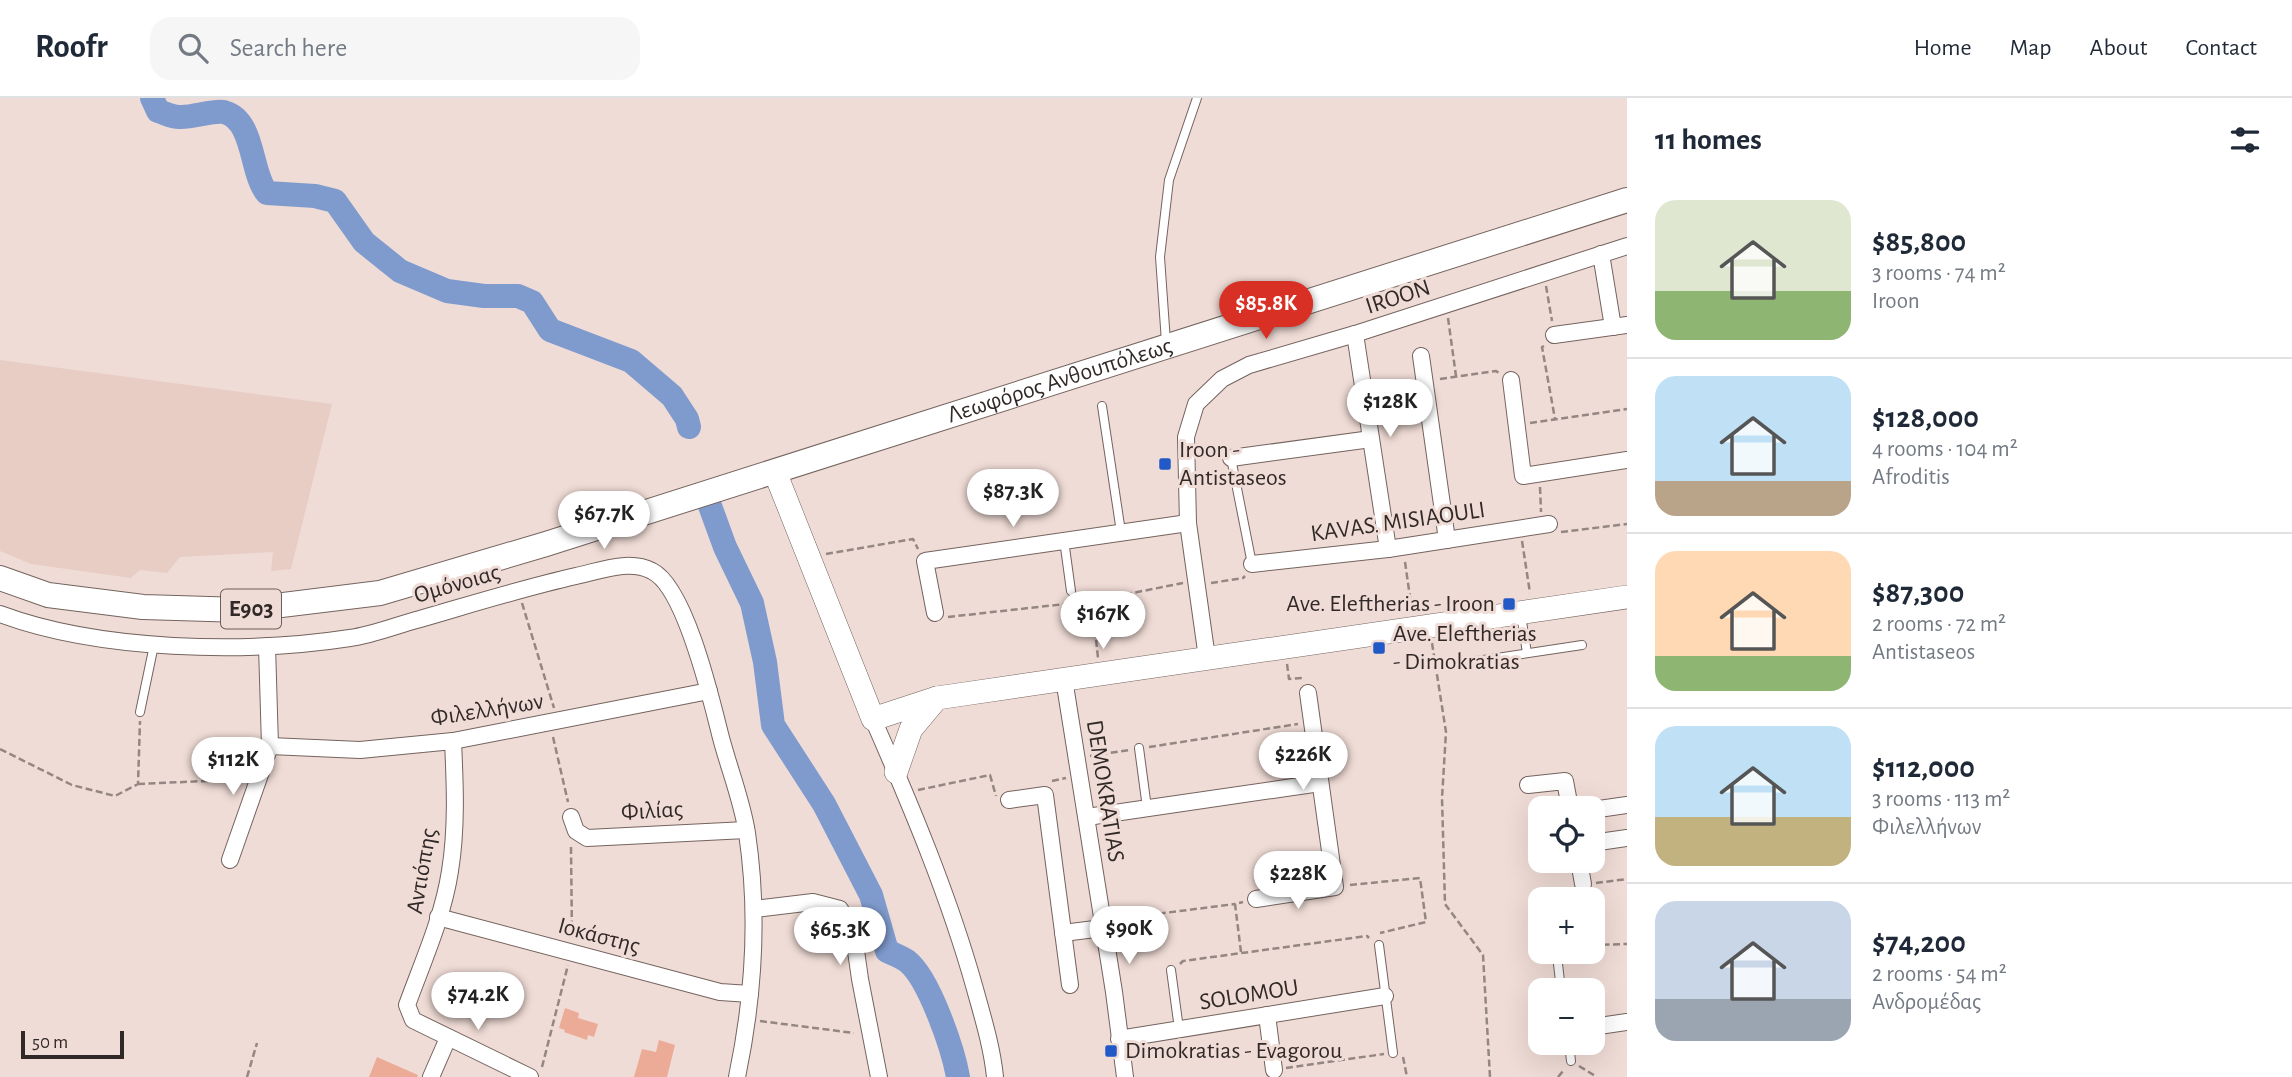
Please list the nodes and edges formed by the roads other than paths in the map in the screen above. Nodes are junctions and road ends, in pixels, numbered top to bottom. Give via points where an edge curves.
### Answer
1 (1197, 98) edge
2 (1627, 200) edge
3 (1627, 246) edge
4 (1601, 254) junction
5 (1620, 326) edge
6 (1355, 334) junction
7 (1554, 335) road end
8 (1167, 346) junction
9 (1421, 356) dead end
10 (1511, 380) road end
11 (1102, 406) dead end
12 (1371, 439) junction
13 (1231, 458) joint
14 (1627, 460) edge
15 (775, 472) junction
16 (1188, 523) junction
17 (1546, 525) road end
18 (1121, 532) junction
19 (1064, 540) junction
20 (1447, 540) junction
21 (1395, 548) junction
22 (1252, 564) joint
23 (0, 578) edge
24 (1071, 591) road end
25 (1627, 597) edge
26 (1526, 611) junction
27 (935, 612) dead end
28 (0, 614) edge
29 (154, 645) junction
30 (1582, 645) dead end
31 (267, 646) junction
32 (1527, 653) junction
33 (1207, 658) junction
34 (1470, 662) dead end
35 (1064, 679) junction
36 (709, 691) junction
37 (1308, 693) road end
38 (937, 698) junction
39 (140, 712) road end
40 (873, 719) junction
41 (453, 741) junction
42 (270, 746) junction
43 (1139, 748) road end
44 (900, 782) junction
45 (1320, 783) junction
46 (1528, 785) dead end
47 (1568, 796) edge
48 (1009, 800) road end
49 (1627, 805) edge
50 (1147, 808) junction
51 (1605, 808) edge
52 (572, 817) road end
53 (1087, 817) junction
54 (746, 830) junction
55 (1627, 838) edge
56 (1605, 841) edge
57 (230, 860) dead end
58 (1581, 873) edge
59 (1583, 884) road end
60 (1256, 899) road end
61 (754, 909) junction
62 (439, 918) junction
63 (1103, 925) junction
64 (1063, 933) junction
65 (1379, 945) road end
66 (1558, 964) dead end
67 (1171, 970) road end
68 (1560, 978) edge
69 (1070, 985) dead end
70 (750, 994) junction
71 (1385, 996) junction
72 (1267, 1015) junction
73 (1627, 1022) edge
74 (1605, 1025) edge
75 (1179, 1029) junction
76 (448, 1038) junction
77 (1119, 1039) junction
78 (1393, 1053) road end
79 (1570, 1055) edge
80 (1571, 1061) road end
81 (1275, 1074) edge
82 (431, 1077) edge
83 (530, 1077) edge
84 (737, 1077) edge
85 (879, 1077) edge
86 (995, 1077) edge
87 (1125, 1077) edge

1 - 8 lane via 1169,180 1160,257
2 - 8 main road, Λεωφόρος Ανθουπόλεως / E903
3 - 4 street, IROON
4 - 5 street
4 - 6 street, IROON
5 - 7 street
6 - 12 street
6 - 16 street, IROON via 1249,365 1222,379 1196,404 1186,437
8 - 15 main road, Λεωφόρος Ανθουπόλεως / E903
9 - 20 street
10 - 14 street via 1523,476
11 - 18 lane
12 - 13 street
12 - 21 street
13 - 22 lane
15 - 23 main road, E903 via 380,593 242,610 130,606 48,595
15 - 40 main road
16 - 18 street
16 - 33 street, IROON
17 - 20 street, KAVAS. MISIAOULI
18 - 19 street
19 - 24 lane
19 - 27 street via 925,561
20 - 21 street, KAVAS. MISIAOULI
21 - 22 street, KAVAS. MISIAOULI
25 - 26 main road
26 - 32 lane
26 - 33 main road
28 - 29 street, Ομόνοιας via 80,635
29 - 31 street, Ομόνοιας
29 - 39 lane
30 - 32 lane
31 - 36 street, Ομόνοιας via 352,638 624,565 653,571 678,600
31 - 42 street
32 - 34 lane
33 - 35 main road
35 - 38 main road
35 - 53 street, DEMOKRATIAS
36 - 41 street, Φιλελλήνων
36 - 54 street, Ομόνοιας
37 - 45 street
38 - 40 main road
38 - 44 main road via 911,729
40 - 44 street
41 - 42 street, Φιλελλήνων via 360,751
41 - 62 street, Αντιόπης via 456,801 450,871
42 - 57 street
43 - 50 lane
44 - 86 street via 962,943
45 - 50 street
45 - 60 street via 1335,887
46 - 47 street via 1565,781
48 - 64 street via 1045,795
49 - 51 street
50 - 53 street
52 - 54 street, Φιλίας via 576,831 587,838
53 - 63 street, DEMOKRATIAS
54 - 61 street, Ομόνοιας
55 - 56 street
58 - 59 street
61 - 70 street, Ομόνοιας
61 - 85 street via 813,902 840,909 854,937
62 - 70 street, Ιοκάστης via 720,992
62 - 76 street, Αντιόπης via 407,1005 414,1020
63 - 64 street
63 - 77 street, DEMOKRATIAS
64 - 69 street
65 - 71 lane
66 - 68 lane
67 - 75 lane
70 - 84 street, Ομόνοιας
71 - 72 street, SOLOMOU
71 - 78 lane
72 - 75 street, SOLOMOU
72 - 81 street
73 - 74 street
75 - 77 street, SOLOMOU
76 - 82 street
76 - 83 street
77 - 87 street, DEMOKRATIAS
79 - 80 lane

